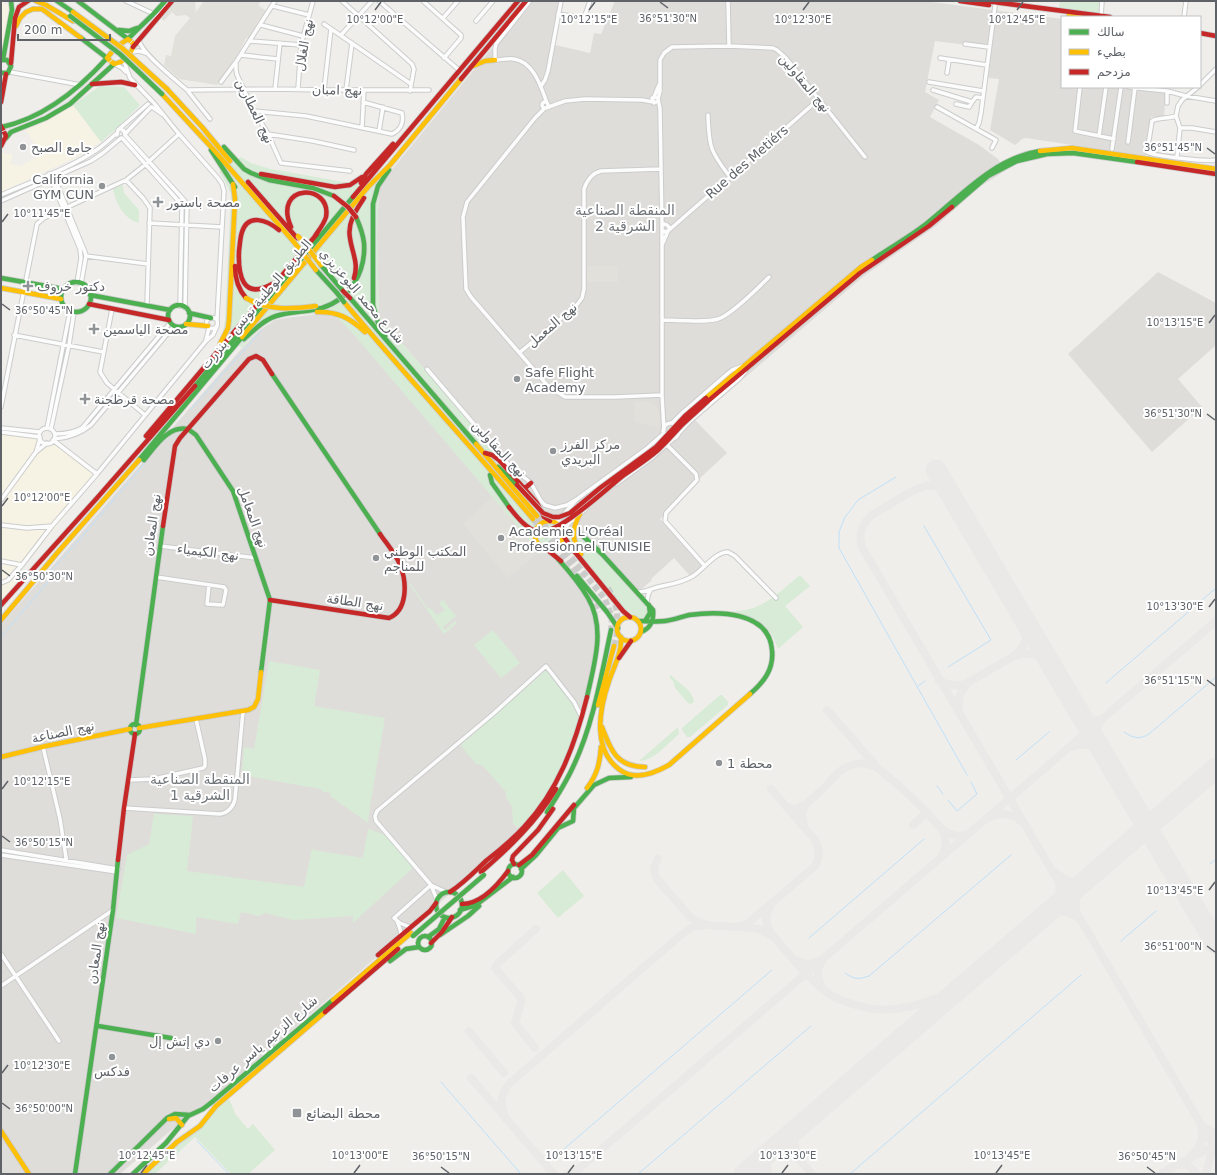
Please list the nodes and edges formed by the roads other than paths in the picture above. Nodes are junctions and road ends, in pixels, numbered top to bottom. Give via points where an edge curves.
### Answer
1 (11, 1) edge
2 (28, 1) edge
3 (36, 1) edge
4 (47, 1) edge
5 (57, 1) edge
6 (78, 1) edge
7 (126, 1) edge
8 (165, 1) edge
9 (172, 1) edge
10 (275, 1) edge
11 (313, 1) edge
12 (342, 1) edge
13 (372, 1) edge
14 (379, 1) edge
15 (424, 1) edge
16 (458, 1) edge
17 (493, 1) edge
18 (514, 1) edge
19 (518, 1) edge
20 (528, 1) edge
21 (561, 1) edge
22 (590, 1) edge
23 (728, 1) edge
24 (960, 1) edge
25 (986, 1) edge
26 (1102, 1) edge
27 (1186, 1) edge
28 (273, 6) junction
29 (995, 6) junction
30 (147, 10) junction
31 (154, 14) junction
32 (558, 14) junction
33 (309, 15) junction
34 (71, 16) junction
35 (358, 16) junction
36 (1074, 16) edge
37 (1101, 16) edge
38 (1184, 16) edge
39 (148, 18) junction
40 (442, 18) junction
41 (476, 21) dead end
42 (500, 23) junction
43 (324, 24) dead end
44 (261, 25) junction
45 (140, 26) junction
46 (330, 28) junction
47 (118, 30) junction
48 (1201, 30) edge
49 (1216, 32) edge
50 (13, 33) junction
51 (1201, 33) edge
52 (341, 35) junction
53 (303, 36) junction
54 (1216, 36) edge
55 (128, 39) junction
56 (139, 40) junction
57 (250, 41) junction
58 (119, 43) junction
59 (280, 43) junction
60 (352, 43) junction
61 (965, 44) dead end
62 (302, 45) junction
63 (729, 46) junction
64 (133, 47) junction
65 (989, 47) junction
66 (131, 52) junction
67 (146, 54) junction
68 (241, 54) junction
69 (107, 58) junction
70 (444, 58) junction
71 (940, 58) dead end
72 (278, 59) junction
73 (2, 60) edge
74 (495, 60) junction
75 (949, 60) junction
76 (124, 61) junction
77 (236, 62) junction
78 (115, 64) junction
79 (11, 65) junction
80 (987, 65) junction
81 (470, 68) junction
82 (1216, 69) edge
83 (459, 70) junction
84 (6, 73) edge
85 (20, 73) junction
86 (947, 73) dead end
87 (128, 74) junction
88 (1201, 78) edge
89 (1207, 79) junction
90 (221, 82) dead end
91 (929, 82) dead end
92 (92, 84) junction
93 (411, 84) junction
94 (1201, 84) edge
95 (82, 85) junction
96 (135, 85) junction
97 (541, 86) junction
98 (1080, 88) edge
99 (1106, 88) edge
100 (1121, 88) edge
101 (1135, 88) edge
102 (1143, 88) edge
103 (1196, 88) edge
104 (275, 89) junction
105 (298, 89) junction
106 (187, 90) junction
107 (245, 90) junction
108 (324, 90) junction
109 (346, 90) junction
110 (364, 90) junction
111 (429, 90) dead end
112 (933, 90) dead end
113 (410, 91) junction
114 (984, 91) junction
115 (1167, 91) junction
116 (1186, 96) junction
117 (983, 98) junction
118 (819, 99) junction
119 (655, 100) junction
120 (1216, 100) edge
121 (1, 102) edge
122 (363, 102) junction
123 (972, 102) junction
124 (151, 104) junction
125 (956, 104) dead end
126 (1167, 104) dead end
127 (431, 105) junction
128 (545, 106) junction
129 (383, 107) junction
130 (937, 107) dead end
131 (254, 111) junction
132 (708, 115) dead end
133 (1176, 116) junction
134 (210, 119) dead end
135 (2, 126) edge
136 (202, 127) junction
137 (362, 128) junction
138 (1180, 128) junction
139 (121, 129) junction
140 (976, 129) junction
141 (379, 131) junction
142 (1216, 132) edge
143 (117, 133) junction
144 (179, 134) junction
145 (268, 134) junction
146 (123, 136) junction
147 (1099, 136) junction
148 (6, 138) junction
149 (1114, 139) junction
150 (1128, 142) dead end
151 (208, 145) junction
152 (1, 146) edge
153 (992, 148) dead end
154 (1112, 149) dead end
155 (354, 150) dead end
156 (865, 156) dead end
157 (1177, 157) junction
158 (235, 159) junction
159 (1216, 160) edge
160 (150, 161) junction
161 (146, 164) junction
162 (390, 165) junction
163 (660, 169) junction
164 (1216, 170) edge
165 (350, 171) dead end
166 (51, 174) junction
167 (366, 174) junction
168 (1216, 174) edge
169 (378, 177) junction
170 (730, 177) junction
171 (53, 179) junction
172 (126, 180) junction
173 (233, 184) junction
174 (1, 195) edge
175 (1, 201) edge
176 (67, 208) junction
177 (63, 210) junction
178 (662, 215) junction
179 (149, 223) junction
180 (182, 225) junction
181 (187, 226) junction
182 (222, 227) junction
183 (662, 228) junction
184 (668, 228) junction
185 (295, 240) junction
186 (311, 241) junction
187 (661, 248) junction
188 (86, 256) junction
189 (148, 264) junction
190 (290, 266) junction
191 (769, 277) dead end
192 (1, 278) edge
193 (24, 282) junction
194 (79, 283) junction
195 (1, 288) edge
196 (63, 289) junction
197 (23, 292) junction
198 (90, 295) junction
199 (61, 299) junction
200 (89, 304) junction
201 (147, 305) junction
202 (180, 306) junction
203 (185, 308) junction
204 (112, 309) junction
205 (170, 310) junction
206 (218, 310) junction
207 (72, 312) junction
208 (301, 312) junction
209 (189, 313) junction
210 (212, 318) junction
211 (217, 320) junction
212 (662, 320) junction
213 (171, 323) junction
214 (186, 324) junction
215 (217, 326) junction
216 (208, 327) junction
217 (14, 335) junction
218 (206, 341) junction
219 (64, 345) junction
220 (69, 346) junction
221 (103, 352) junction
222 (230, 352) junction
223 (519, 353) junction
224 (252, 357) joint
225 (405, 363) junction
226 (206, 364) junction
227 (396, 364) junction
228 (745, 367) junction
229 (427, 369) dead end
230 (116, 392) junction
231 (662, 395) junction
232 (707, 399) junction
233 (1, 407) edge
234 (145, 415) junction
235 (662, 416) junction
236 (671, 423) junction
237 (1, 428) edge
238 (49, 428) junction
239 (188, 429) junction
240 (664, 431) junction
241 (1, 432) edge
242 (40, 432) junction
243 (55, 434) junction
244 (678, 434) junction
245 (40, 438) junction
246 (674, 438) junction
247 (54, 439) junction
248 (48, 443) junction
249 (667, 445) junction
250 (475, 451) junction
251 (36, 452) junction
252 (483, 452) junction
253 (136, 464) junction
254 (494, 464) junction
255 (124, 466) junction
256 (97, 474) junction
257 (490, 475) junction
258 (531, 483) junction
259 (524, 489) junction
260 (539, 498) junction
261 (1, 500) edge
262 (577, 500) junction
263 (580, 514) junction
264 (550, 521) junction
265 (556, 523) junction
266 (1, 524) edge
267 (52, 526) junction
268 (536, 530) junction
269 (563, 534) junction
270 (582, 535) dead end
271 (160, 546) junction
272 (545, 548) junction
273 (256, 558) junction
274 (558, 559) junction
275 (1, 561) edge
276 (22, 564) junction
277 (705, 566) junction
278 (156, 577) junction
279 (1, 583) edge
280 (209, 584) junction
281 (608, 588) tunnel mouth
282 (651, 590) junction
283 (638, 592) junction
284 (776, 598) dead end
285 (270, 600) junction
286 (647, 602) junction
287 (1, 605) edge
288 (599, 612) tunnel mouth
289 (630, 617) junction
290 (1, 620) edge
291 (638, 621) junction
292 (645, 621) junction
293 (654, 621) junction
294 (618, 628) junction
295 (611, 630) tunnel mouth
296 (641, 632) junction
297 (621, 637) junction
298 (630, 641) junction
299 (614, 646) tunnel mouth
300 (617, 661) junction
301 (574, 702) junction
302 (586, 703) junction
303 (244, 711) junction
304 (582, 718) junction
305 (196, 719) junction
306 (601, 724) junction
307 (138, 726) junction
308 (130, 729) junction
309 (135, 734) junction
310 (602, 743) junction
311 (43, 747) junction
312 (1, 757) edge
313 (645, 767) dead end
314 (571, 773) junction
315 (637, 776) junction
316 (128, 780) junction
317 (555, 800) junction
318 (124, 808) junction
319 (541, 846) junction
320 (1, 850) edge
321 (1, 855) edge
322 (67, 862) junction
323 (518, 866) junction
324 (118, 870) junction
325 (508, 871) junction
326 (483, 874) junction
327 (513, 877) junction
328 (431, 885) junction
329 (448, 892) junction
330 (484, 900) junction
331 (437, 902) junction
332 (462, 904) junction
333 (113, 910) junction
334 (460, 910) junction
335 (444, 917) junction
336 (452, 917) junction
337 (396, 920) junction
338 (410, 927) junction
339 (401, 935) junction
340 (412, 935) junction
341 (440, 935) junction
342 (428, 937) junction
343 (431, 943) junction
344 (419, 947) junction
345 (1, 954) edge
346 (368, 975) junction
347 (15, 976) junction
348 (351, 983) junction
349 (1, 986) edge
350 (98, 1026) junction
351 (171, 1038) dead end
352 (59, 1041) dead end
353 (190, 1115) junction
354 (164, 1122) junction
355 (182, 1125) junction
356 (1, 1132) edge
357 (148, 1160) junction
358 (30, 1174) edge
359 (75, 1174) edge
360 (110, 1174) edge
361 (129, 1174) edge
362 (133, 1174) edge
363 (143, 1174) edge

1 - 73 main road via 12,10
2 - 50 main road via 19,7
3 - 34 main road
4 - 34 main road, شارع محمد البوعزيزي
5 - 34 main road, شارع محمد البوعزيزي
6 - 47 main road
7 - 30 street
8 - 31 main road
9 - 56 main road
10 - 28 street, نهج العطارين
11 - 33 street, نهج الغلال
12 - 35 street
13 - 35 street
14 - 70 street
15 - 40 street
16 - 40 street
17 - 41 street
18 - 42 main road
19 - 42 main road, الطريق الوطنية تونس - بنزرت
20 - 74 street via 496,44
20 - 81 main road, الطريق الوطنية تونس - بنزرت
21 - 32 street
22 - 32 street via 584,18
23 - 63 street
24 - 29 main road
25 - 37 main road
26 - 37 street
27 - 38 street
28 - 33 street
28 - 44 street, نهج العطارين
29 - 36 main road
29 - 65 street
30 - 31 street
30 - 39 street
31 - 39 main road
32 - 97 street via 548,71
33 - 53 street, نهج الغلال
34 - 136 main road, شارع محمد البوعزيزي, bridge via 125,50 146,68
34 - 151 main road, شارع محمد البوعزيزي, bridge via 120,54 162,94
35 - 52 street
35 - 93 street via 410,61 414,69
39 - 45 main road
40 - 70 street via 461,35
42 - 83 main road, الطريق الوطنية تونس - بنزرت
43 - 46 street
44 - 53 street
44 - 57 street, نهج العطارين
45 - 47 main road via 129,31
45 - 55 main road
46 - 52 street
46 - 108 street
47 - 55 main road
47 - 58 main road
48 - 49 main road
50 - 69 main road via 24,12 31,9 42,10
50 - 79 main road
51 - 54 main road
52 - 60 street
53 - 62 street, نهج الغلال
55 - 58 main road
55 - 64 main road via 134,44
56 - 64 main road
56 - 67 street
57 - 59 street
57 - 68 street, نهج العطارين
58 - 69 main road
59 - 62 street
59 - 72 street
60 - 93 street
60 - 109 street
61 - 65 street
62 - 105 street, نهج الغلال
63 - 118 street, نهج المقاولين via 777,50
63 - 119 street, نهج المقاولين via 667,49 660,60 660,84
64 - 66 main road
65 - 80 street
66 - 67 street via 139,51
66 - 76 main road
67 - 106 street
68 - 72 street
68 - 77 street, نهج العطارين
69 - 78 main road
69 - 95 main road
70 - 83 street
71 - 75 street
72 - 104 street
73 - 79 main road via 6,59
74 - 81 main road via 482,62
74 - 97 street via 515,59 524,64 534,73
75 - 80 street
75 - 86 street
76 - 78 main road
76 - 87 street
77 - 90 street
77 - 107 street, نهج العطارين via 237,75
78 - 87 street
78 - 92 main road
79 - 84 main road
79 - 85 street
80 - 114 street
81 - 162 main road, الطريق الوطنية تونس - بنزرت
82 - 89 street
83 - 127 main road, الطريق الوطنية تونس - بنزرت
84 - 85 street
84 - 121 main road
85 - 95 street
87 - 96 street
88 - 89 street
89 - 94 street
91 - 114 street
92 - 96 main road via 116,82
92 - 148 main road via 70,104 46,118 11,132
93 - 113 street
95 - 135 main road via 44,111 9,126
96 - 124 street
97 - 128 street
98 - 147 street via 1074,131
99 - 147 street
100 - 149 street
101 - 150 street
102 - 115 street
103 - 116 street
104 - 105 street, نهج امبان
104 - 107 street, نهج امبان
105 - 108 street, نهج امبان
106 - 107 street, نهج امبان
106 - 134 street
107 - 131 street, نهج العطارين
108 - 109 street, نهج امبان
109 - 110 street, نهج امبان
110 - 113 street, نهج امبان
110 - 122 street
111 - 113 street, نهج امبان
112 - 123 street
114 - 117 street
115 - 116 street
115 - 126 street
116 - 120 street
116 - 133 street via 1178,106
117 - 123 street via 976,97
117 - 140 street
118 - 156 street, نهج المقاولين
118 - 170 street, Rue des Metiérs
119 - 128 street via 585,99
119 - 163 street, نهج المقاولين via 660,114
122 - 129 street
122 - 137 street
123 - 125 street via 968,107
124 - 139 street
124 - 144 street
124 - 146 street
127 - 167 main road
127 - 255 main road, الطريق الوطنية تونس - بنزرت
128 - 223 street via 471,196 463,217 466,288
129 - 141 street
129 - 141 street via 400,111 403,114 402,126 392,134
130 - 140 street
131 - 137 street via 306,116
131 - 145 street, نهج العطارين
132 - 170 street via 710,146
133 - 138 street
133 - 157 street via 1152,121 1146,150 1148,153
135 - 148 main road
136 - 158 main road
136 - 185 main road, شارع محمد البوعزيزي
137 - 141 street
138 - 142 street
138 - 157 street
139 - 143 street
139 - 146 street via 124,131
140 - 153 street via 996,140
143 - 146 street via 118,136
143 - 166 street via 87,156
144 - 160 street
144 - 182 street via 222,184
145 - 155 street
145 - 165 street, نهج العطارين via 281,163
146 - 160 street
146 - 161 street
146 - 171 street via 91,161
147 - 149 street
148 - 152 main road
149 - 154 street
151 - 173 main road
151 - 185 main road, شارع محمد البوعزيزي
157 - 159 street
158 - 167 main road via 248,169 262,174 335,187 354,184
158 - 208 main road, bridge via 244,169 263,178 313,188 334,196 348,207 361,226 365,251 361,272 356,281 337,302
160 - 161 street
160 - 181 street via 186,202
161 - 172 street
161 - 180 street via 182,205
162 - 169 main road, الطريق الوطنية تونس - بنزرت
162 - 225 main road via 376,192 373,204 373,305 381,328
163 - 178 street, نهج المقاولين
163 - 223 street, نهج المعمل via 601,171 588,179 584,189 582,298 576,306
164 - 228 main road via 1072,148 1019,156 988,172 924,225 861,267
166 - 171 street
166 - 174 street
167 - 186 main road
168 - 228 main road via 1073,153 1047,154 1017,161 988,176 929,226 860,273
169 - 173 main road, bridge via 356,210 351,223 350,238 358,267 353,281 337,297 316,306 265,307 246,298 238,288 235,274 238,196
169 - 222 main road, الطريق الوطنية تونس - بنزرت
170 - 184 street, Rue des Metiérs
171 - 175 street
171 - 176 street
171 - 177 street
172 - 176 street
172 - 179 street via 149,207
173 - 226 main road via 235,199 228,328 222,342
176 - 177 street
176 - 188 street
177 - 193 street via 40,220 37,224
177 - 194 street via 80,249
178 - 183 street, نهج المقاولين
178 - 184 street, نهج المقاولين
179 - 180 street
179 - 189 street
180 - 181 street
180 - 202 street
181 - 182 street
181 - 203 street
182 - 206 street
183 - 184 street via 664,231
183 - 184 street via 664,224
183 - 187 street, نهج المقاولين
184 - 187 street, نهج المقاولين
185 - 186 main road via 286,212 288,203 294,195 302,192 315,194 326,207 325,220
185 - 190 main road via 271,223 260,219 246,226 241,236 238,268 244,284 249,288 257,290 272,284
185 - 225 main road, شارع محمد البوعزيزي, bridge via 322,265
185 - 227 main road, شارع محمد البوعزيزي, bridge via 316,270
186 - 190 main road
187 - 212 street, نهج المقاولين
188 - 189 street
188 - 194 street
189 - 201 street
190 - 226 main road
191 - 212 street via 731,311 718,319
192 - 193 main road
193 - 196 main road
193 - 197 street
194 - 196 main road via 72,283
194 - 198 main road via 89,290
195 - 197 main road
196 - 199 main road
197 - 199 main road
197 - 217 street
198 - 200 main road
198 - 201 main road
199 - 207 main road via 62,304
200 - 204 main road
200 - 207 main road via 83,310
201 - 205 main road
202 - 203 main road
202 - 205 main road
203 - 209 main road
204 - 213 main road
204 - 221 street
205 - 213 main road via 168,316
206 - 210 street
206 - 211 street
207 - 219 street
207 - 220 street
208 - 222 main road via 286,313 268,320
208 - 227 main road via 328,311 347,317
209 - 210 main road
209 - 214 main road
210 - 211 street
210 - 216 street via 207,321
211 - 215 street
212 - 231 street, نهج المقاولين
213 - 214 main road via 181,327
213 - 230 street
214 - 216 main road
215 - 216 street
215 - 218 street via 213,335
216 - 218 street
217 - 219 street
217 - 233 street
218 - 234 street
219 - 220 street
219 - 238 street
220 - 221 street
220 - 238 street
221 - 230 street via 100,372
222 - 253 main road, الطريق الوطنية تونس - بنزرت
223 - 231 street via 548,386 565,397
224 - 239 main road, نهج المعادن
224 - 285 main road, نهج الطاقة via 263,360 400,564 404,578 402,607 397,615 389,618
225 - 252 main road, شارع محمد البوعزيزي
226 - 255 main road via 132,452
227 - 250 main road, شارع محمد البوعزيزي
228 - 232 main road
228 - 236 street via 738,367 727,374
228 - 244 street via 739,378
229 - 258 street, نهج المقاولين via 510,465
230 - 234 street
230 - 243 street via 82,428 75,432
230 - 247 street via 84,431 64,439
231 - 235 street, نهج المقاولين
232 - 254 main road, bridge via 685,416 656,447 600,488 570,514 553,517 542,513
232 - 257 main road, bridge via 656,452 580,511 548,531 532,530 521,521 491,481
234 - 256 street
235 - 236 street
235 - 240 street, نهج المقاولين
236 - 240 street via 666,425
236 - 244 street via 678,427
237 - 242 street
238 - 242 street
238 - 243 street
239 - 253 main road via 179,427 172,430
239 - 271 main road, نهج المعادن via 177,442 174,451
239 - 273 main road, نهج المعامل via 196,435 231,488
240 - 246 street via 668,438
240 - 262 street via 646,449
241 - 245 street
242 - 245 street
243 - 247 street
244 - 246 street
245 - 248 street via 44,443
245 - 251 street
246 - 249 street
247 - 248 street
247 - 256 street
248 - 251 street
249 - 263 street
249 - 277 street via 696,474 697,480 666,513 665,521
250 - 254 main road, شارع محمد البوعزيزي via 535,518
250 - 257 main road, شارع محمد البوعزيزي
251 - 261 street
252 - 254 main road, شارع محمد البوعزيزي
252 - 259 main road via 499,460
253 - 290 main road, الطريق الوطنية تونس - بنزرت
255 - 287 main road, الطريق الوطنية تونس - بنزرت
256 - 267 street
257 - 268 main road, شارع محمد البوعزيزي
258 - 259 main road
258 - 260 street, نهج المقاولين
259 - 260 main road
259 - 264 main road via 544,517
260 - 262 street via 555,508
262 - 265 street
263 - 269 street via 568,524
263 - 281 main road via 573,531 574,543
264 - 265 main road
264 - 268 main road via 541,524
265 - 269 main road
266 - 267 street via 27,528
267 - 276 street
268 - 272 main road via 537,541
269 - 272 main road via 562,541 557,546 552,549
269 - 289 main road
270 - 283 main road
271 - 273 street, نهج الكيمياء
271 - 278 main road, نهج المعادن
272 - 274 main road
273 - 285 main road, نهج المعامل
274 - 294 main road via 595,597
274 - 302 main road via 590,601 597,620 597,647
275 - 276 street
276 - 279 street via 8,580
277 - 282 street via 685,581
277 - 284 street via 721,553 732,553
278 - 280 street
278 - 307 main road, نهج المعادن
280 - 280 street via 225,588 223,605 207,604
282 - 283 street
282 - 286 street
283 - 286 main road
285 - 303 main road via 258,699 251,709
286 - 292 main road via 650,613
286 - 293 main road via 653,610
288 - 326 main road via 601,648 586,719 570,763 557,789 539,815 521,837
289 - 291 main road
289 - 294 main road via 622,620
291 - 292 main road
291 - 296 main road
292 - 293 main road
293 - 296 main road via 650,628
293 - 315 main road via 694,614 745,618 766,632 771,643 772,663 764,680 745,699 669,765 656,772
294 - 297 main road
295 - 314 main road via 587,733
296 - 298 main road
297 - 298 main road
297 - 300 main road
298 - 300 main road
299 - 314 main road via 590,737
300 - 306 main road via 605,694
301 - 302 street
301 - 304 street
301 - 328 street via 546,666 375,814 380,827
302 - 304 main road
303 - 305 main road
303 - 318 street via 235,799 228,810 220,814
304 - 329 main road via 562,771 530,820 460,885
305 - 307 main road
305 - 316 street via 205,760 203,768 154,779
306 - 310 main road
306 - 313 main road via 610,749 617,759 630,766
307 - 308 main road via 131,726
307 - 309 main road via 139,732
308 - 309 main road via 130,732
308 - 311 main road, نهج الصناعة
309 - 316 main road, نهج المعادن
310 - 315 main road via 605,756 612,764 621,771
310 - 319 main road via 600,763 593,780
311 - 312 main road, نهج الصناعة
311 - 322 street
314 - 317 main road
315 - 319 main road via 609,778 594,786 574,808 573,821 558,828
316 - 318 main road, نهج المعادن
317 - 323 main road via 545,820 513,856 512,860
317 - 326 main road via 526,836
318 - 324 main road, نهج المعادن
319 - 323 main road
320 - 322 street
321 - 322 street
322 - 324 street
323 - 325 main road via 509,867
323 - 327 main road via 519,876
324 - 333 main road, نهج المعادن
325 - 327 main road
325 - 332 main road via 476,902
326 - 340 main road
327 - 330 main road
328 - 329 street
328 - 331 street
328 - 337 street via 394,918
329 - 331 main road via 440,895
329 - 332 main road via 458,896
330 - 334 main road
330 - 341 main road via 468,916
331 - 335 main road via 437,910
331 - 338 main road
332 - 334 main road
333 - 347 street
333 - 350 main road, نهج المعادن
334 - 336 main road
335 - 336 main road
335 - 342 main road via 440,928
336 - 341 main road
337 - 338 street
337 - 339 street
338 - 339 main road
339 - 348 main road via 356,975
340 - 346 main road, شارع الزعيم ياسر عرفات
340 - 348 main road, شارع الزعيم ياسر عرفات
341 - 343 main road
342 - 343 main road
342 - 344 main road via 420,938
343 - 344 main road via 427,949
344 - 346 main road via 406,949
345 - 347 street
346 - 363 main road, شارع الزعيم ياسر عرفات via 216,1106 200,1126 177,1142
347 - 349 street
347 - 352 street
348 - 353 main road, شارع الزعيم ياسر عرفات via 212,1102
350 - 351 main road
350 - 359 main road, نهج المعادن
353 - 354 main road via 175,1114
353 - 355 main road, شارع الزعيم ياسر عرفات
354 - 355 main road via 174,1118
354 - 360 main road
355 - 357 main road, شارع الزعيم ياسر عرفات
356 - 358 main road
357 - 361 main road
357 - 362 main road, شارع الزعيم ياسر عرفات

